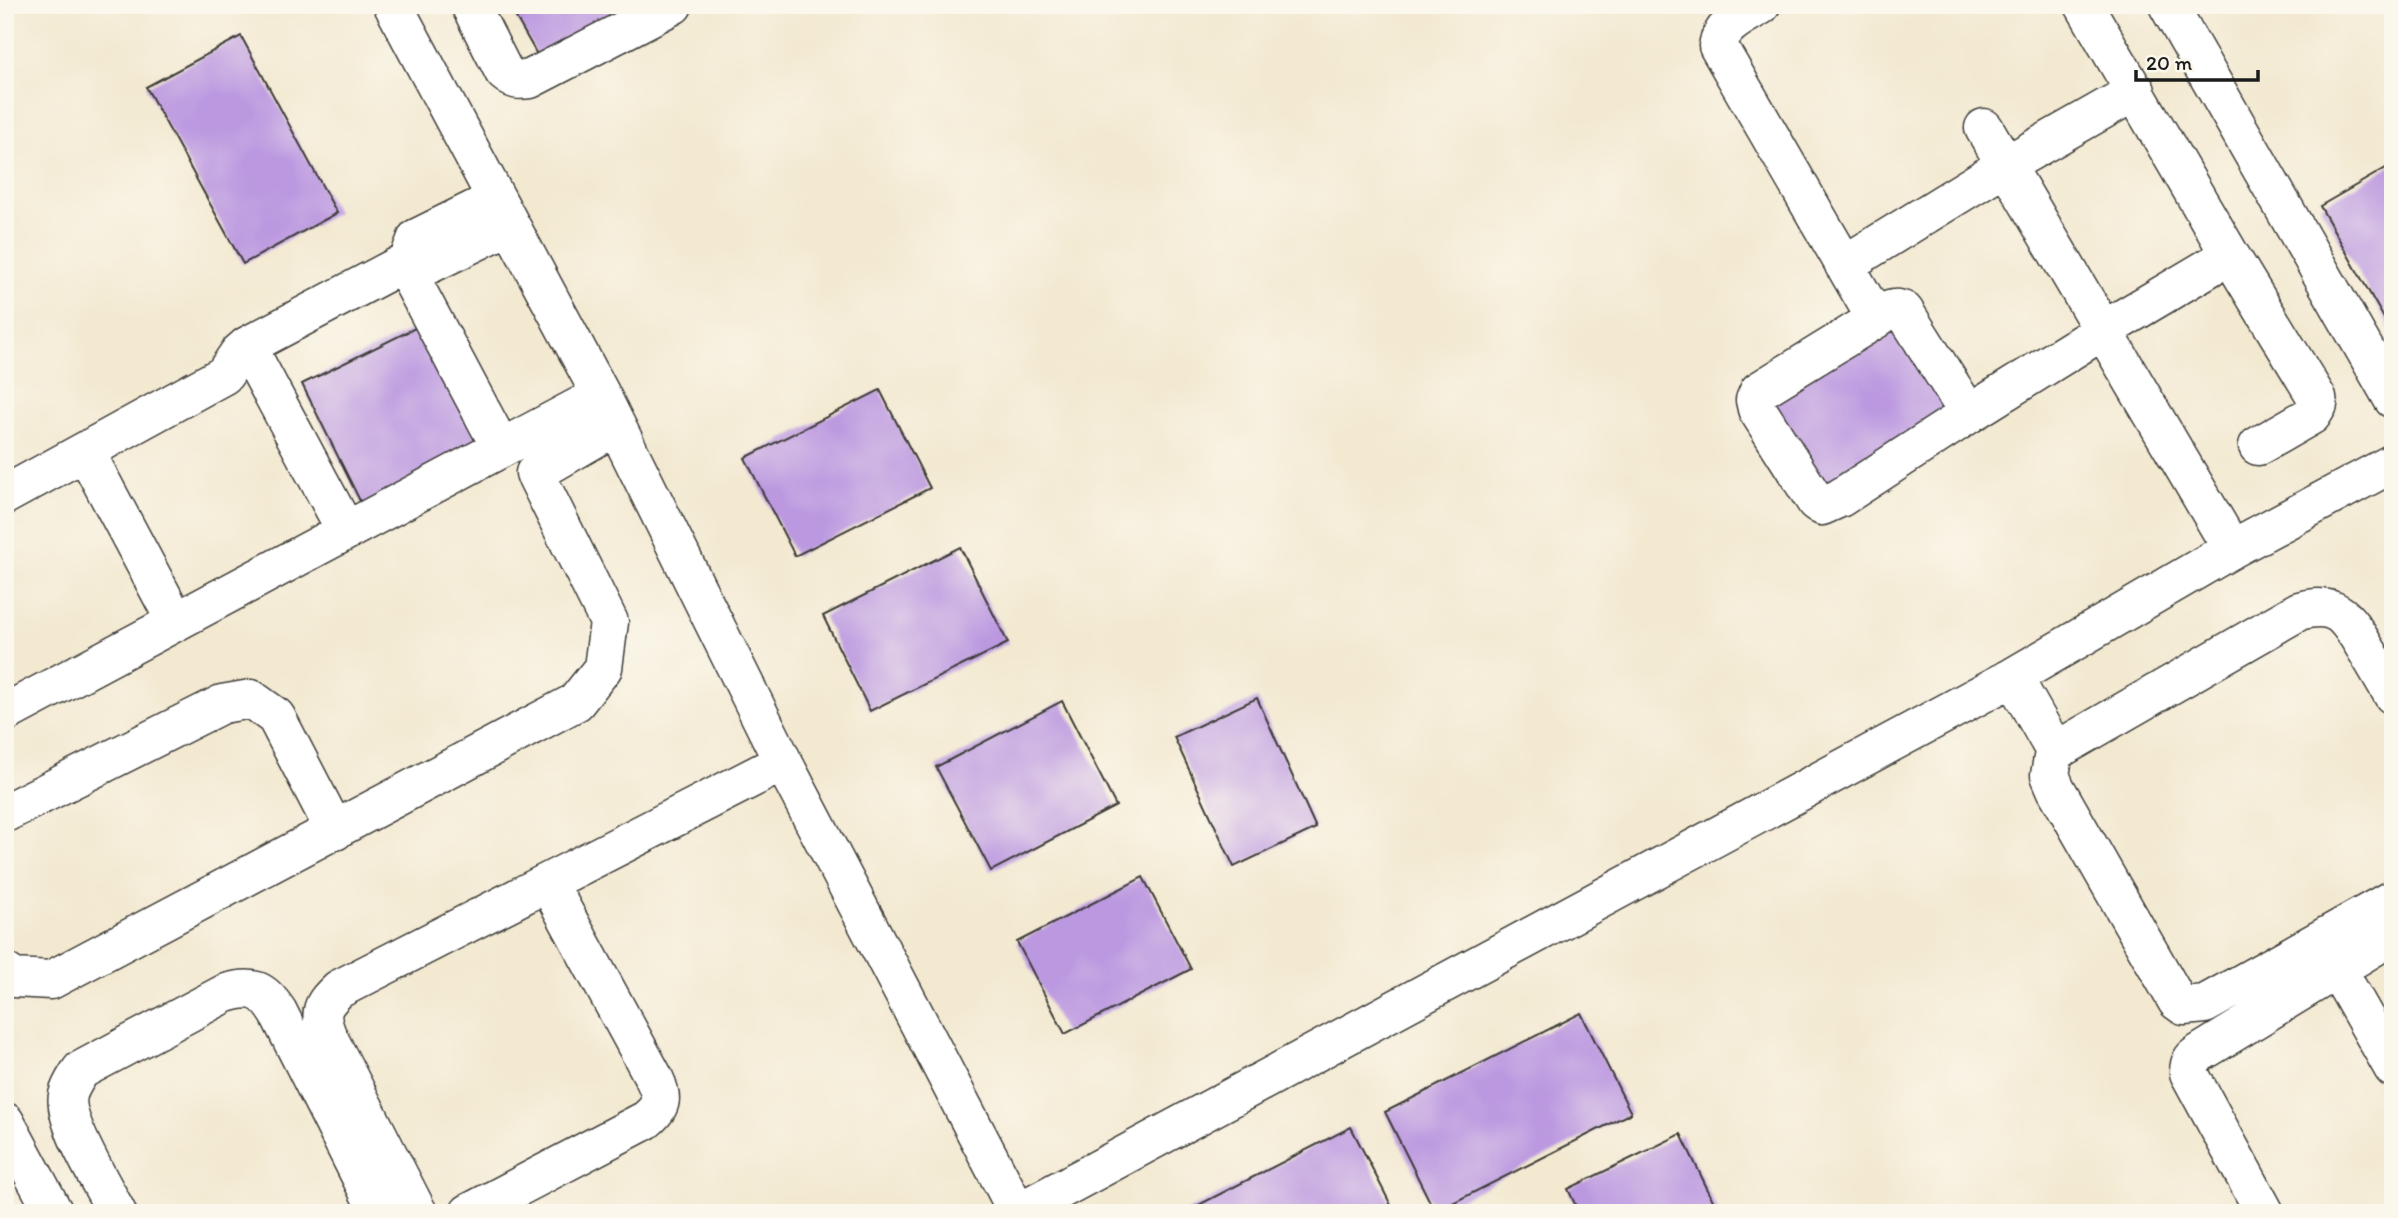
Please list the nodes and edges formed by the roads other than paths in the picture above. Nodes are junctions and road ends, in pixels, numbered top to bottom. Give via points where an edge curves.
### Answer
1 (393, 5) edge
2 (470, 5) edge
3 (673, 5) edge
4 (1761, 5) edge
5 (2084, 5) edge
6 (2168, 5) edge
7 (2136, 91) junction
8 (1984, 128) dead end
9 (2006, 166) junction
10 (503, 212) junction
11 (2230, 256) junction
12 (406, 263) junction
13 (1844, 265) junction
14 (1876, 319) junction
15 (2102, 331) junction
16 (247, 346) junction
17 (2393, 399) edge
18 (608, 411) junction
19 (1969, 414) junction
20 (2258, 446) dead end
21 (501, 448) junction
22 (85, 451) junction
23 (2393, 463) edge
24 (5, 495) edge
25 (346, 531) junction
26 (2232, 549) junction
27 (176, 622) junction
28 (2012, 677) junction
29 (2393, 695) edge
30 (5, 713) edge
31 (2055, 751) junction
32 (783, 762) junction
33 (5, 813) edge
34 (335, 831) junction
35 (548, 883) junction
36 (2393, 899) edge
37 (2393, 935) edge
38 (2337, 969) junction
39 (5, 972) edge
40 (2390, 1058) edge
41 (5, 1122) edge
42 (54, 1213) edge
43 (117, 1213) edge
44 (379, 1213) edge
45 (418, 1213) edge
46 (469, 1213) edge
47 (1017, 1213) edge
48 (2265, 1213) edge

1 - 10 street
2 - 3 street via 504,72 513,80 522,80
4 - 13 street via 1728,25 1718,46
5 - 7 street
6 - 17 street
7 - 9 street
7 - 11 street
8 - 9 street
9 - 13 street
9 - 15 street
10 - 12 street via 430,264
10 - 18 street
11 - 15 street
11 - 20 street via 2317,398 2312,415
12 - 16 street
12 - 21 street
13 - 14 street
14 - 19 street via 1891,309 1904,311
14 - 19 street via 1759,391 1755,400 1816,502 1830,504
15 - 19 street
15 - 26 street
16 - 22 street via 224,375
16 - 25 street
18 - 21 street
18 - 32 street
18 - 34 street via 535,473 609,622 603,668 576,702
21 - 25 street
22 - 24 street
22 - 27 street
23 - 26 street
25 - 27 street
26 - 28 street
27 - 30 street
28 - 31 street
28 - 47 street
29 - 31 street via 2348,619 2317,606 2299,611
31 - 36 street via 2050,775 2056,789 2184,1006 2205,1004
32 - 35 street
32 - 47 street
33 - 34 street via 222,704 251,699 276,717
34 - 39 street via 51,980 13,978
35 - 45 street via 339,989 325,1002 321,1019 327,1035
35 - 46 street via 654,1079 660,1103 646,1120
37 - 38 street
38 - 40 street
38 - 48 street via 2189,1063 2189,1073
41 - 42 street
43 - 44 street via 72,1126 68,1096 74,1081 81,1070 226,993 245,988 264,995 278,1012

